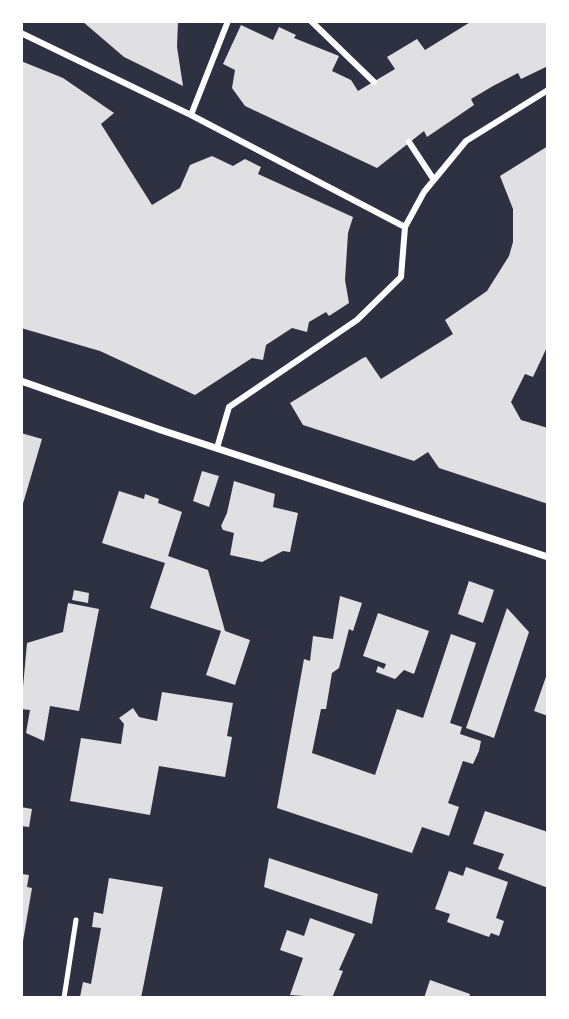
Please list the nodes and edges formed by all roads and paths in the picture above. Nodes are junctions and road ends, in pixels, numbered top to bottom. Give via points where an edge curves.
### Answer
1 (228, 21) edge
2 (311, 21) edge
3 (21, 33) edge
4 (374, 82) dead end
5 (548, 90) edge
6 (191, 115) junction
7 (409, 142) dead end
8 (434, 180) junction
9 (405, 227) junction
10 (21, 381) edge
11 (217, 448) junction
12 (548, 557) edge
13 (76, 920) dead end
14 (64, 998) edge

1 - 6 street
2 - 4 street
3 - 6 street
5 - 8 street via 466,141
6 - 9 street
7 - 8 street
8 - 9 street
9 - 11 street via 401,277 357,320 229,407
10 - 11 street
11 - 12 street
13 - 14 lane

